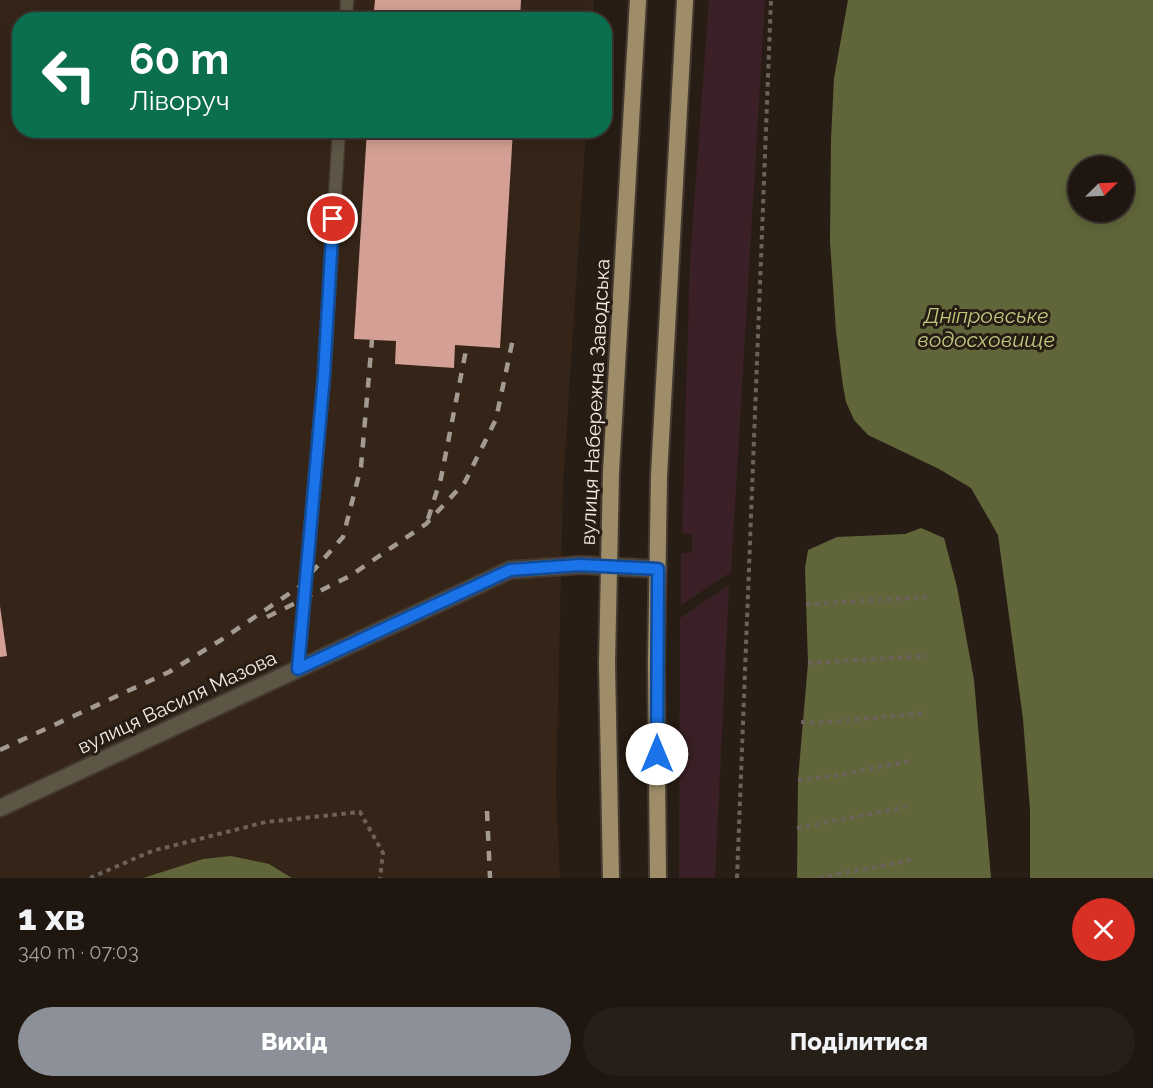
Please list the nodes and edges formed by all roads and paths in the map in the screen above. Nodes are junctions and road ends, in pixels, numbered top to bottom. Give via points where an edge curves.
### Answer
1 (638, 0) edge
2 (685, 0) edge
3 (771, 0) edge
4 (339, 138) edge
5 (609, 566) junction
6 (658, 569) junction
7 (929, 597) dead end
8 (806, 604) dead end
9 (927, 656) dead end
10 (808, 663) dead end
11 (298, 669) junction
12 (927, 713) dead end
13 (801, 722) dead end
14 (909, 761) dead end
15 (798, 780) dead end
16 (906, 807) dead end
17 (0, 808) edge
18 (797, 828) dead end
19 (911, 860) dead end
20 (90, 878) edge
21 (380, 878) edge
22 (611, 878) edge
23 (658, 878) edge
24 (737, 878) edge
25 (819, 878) edge

1 - 5 main road, вулиця Набережна Заводська via 612,448
2 - 6 main road via 662,411
3 - 24 path
4 - 11 lane via 324,375
5 - 6 street, вулиця Василя Мазова
5 - 11 street, вулиця Василя Мазова via 510,570
5 - 22 main road, вулиця Набережна Заводська
6 - 23 main road
7 - 8 path
9 - 10 path
11 - 17 street, вулиця Василя Мазова
12 - 13 path
14 - 15 path
16 - 18 path
19 - 25 path
20 - 21 path via 152,850 266,822 360,812 383,853

